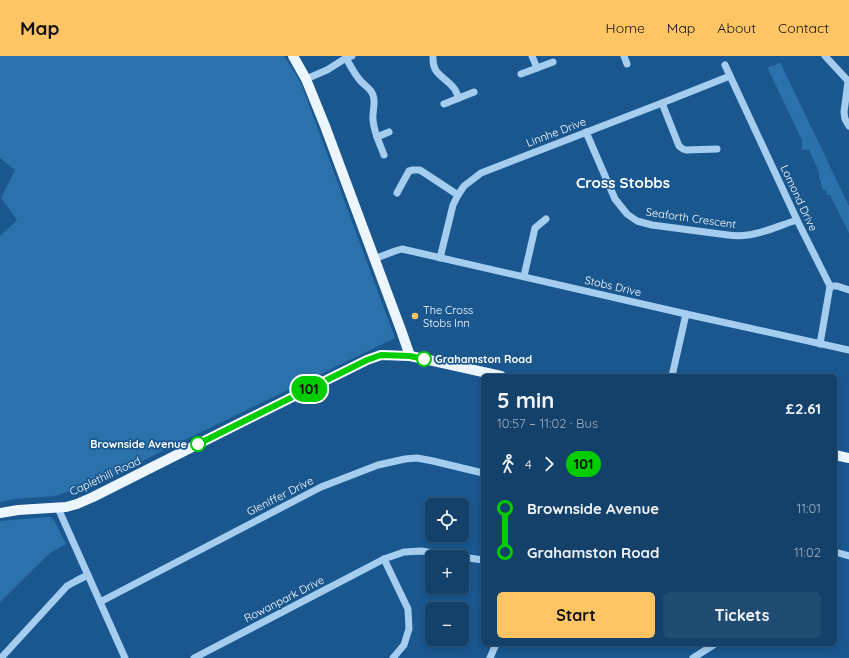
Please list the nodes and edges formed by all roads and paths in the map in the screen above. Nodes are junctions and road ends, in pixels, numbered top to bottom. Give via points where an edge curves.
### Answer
1 (293, 56) edge
2 (433, 56) edge
3 (532, 56) edge
4 (624, 56) edge
5 (825, 56) edge
6 (349, 57) edge
7 (554, 62) dead end
8 (627, 64) dead end
9 (724, 65) dead end
10 (538, 68) junction
11 (521, 74) dead end
12 (730, 76) junction
13 (306, 79) junction
14 (849, 82) edge
15 (474, 92) dead end
16 (459, 98) junction
17 (444, 104) dead end
18 (662, 104) junction
19 (849, 126) edge
20 (389, 132) dead end
21 (586, 132) junction
22 (377, 137) junction
23 (718, 149) dead end
24 (384, 155) dead end
25 (397, 193) dead end
26 (458, 195) junction
27 (546, 219) dead end
28 (797, 220) junction
29 (440, 258) junction
30 (374, 259) junction
31 (524, 276) junction
32 (830, 286) junction
33 (849, 290) edge
34 (686, 314) junction
35 (820, 344) junction
36 (849, 350) edge
37 (410, 356) junction
38 (492, 374) edge
39 (672, 374) edge
40 (837, 455) edge
41 (849, 458) edge
42 (481, 473) edge
43 (58, 508) junction
44 (0, 513) edge
45 (425, 552) edge
46 (837, 553) edge
47 (849, 556) edge
48 (469, 558) edge
49 (384, 559) junction
50 (481, 560) edge
51 (88, 575) junction
52 (100, 602) junction
53 (495, 646) edge
54 (706, 647) edge
55 (0, 658) edge
56 (125, 658) edge
57 (194, 658) edge
58 (393, 658) edge
59 (490, 658) edge
60 (693, 658) edge

1 - 13 main road
2 - 16 street via 435,69 453,86
3 - 10 street
4 - 8 street
5 - 14 street
6 - 13 street
6 - 22 street via 359,80 373,94 373,118
7 - 10 street
9 - 12 street, Lomond Drive
10 - 11 street
12 - 18 street, Linnhe Drive
12 - 28 street, Lomond Drive
13 - 30 main road
14 - 19 street via 844,112
15 - 16 street
16 - 17 street
18 - 21 street, Linnhe Drive
18 - 23 street via 679,146 686,150
20 - 22 street
21 - 26 street, Linnhe Drive via 481,173
21 - 28 street, Seaforth Crescent via 615,199 627,214 637,221 738,236
22 - 24 street
25 - 26 street via 409,172 420,170
26 - 29 street, Linnhe Drive via 453,205
27 - 31 street via 535,228
28 - 32 street, Lomond Drive
29 - 30 street, Stobs Drive via 402,249
29 - 31 street, Stobs Drive
30 - 37 main road
31 - 34 street, Stobs Drive
32 - 33 street
32 - 35 street
34 - 35 street, Stobs Drive
34 - 39 street
35 - 36 street, Stobs Drive
37 - 38 main road, Caplethill Road
37 - 43 main road, Caplethill Road via 381,355 367,360 93,497
40 - 41 main road
42 - 52 street, Gleniffer Drive via 418,458 378,465 321,487
43 - 44 main road, Caplethill Road
43 - 51 street
45 - 49 street, Rowanpark Drive via 404,552
46 - 47 street
48 - 50 street, Rowanpark Drive
49 - 57 street, Rowanpark Drive
49 - 58 street via 408,610 408,629 404,646
51 - 52 street
51 - 55 street via 67,586
52 - 56 street
53 - 59 street
54 - 60 street

